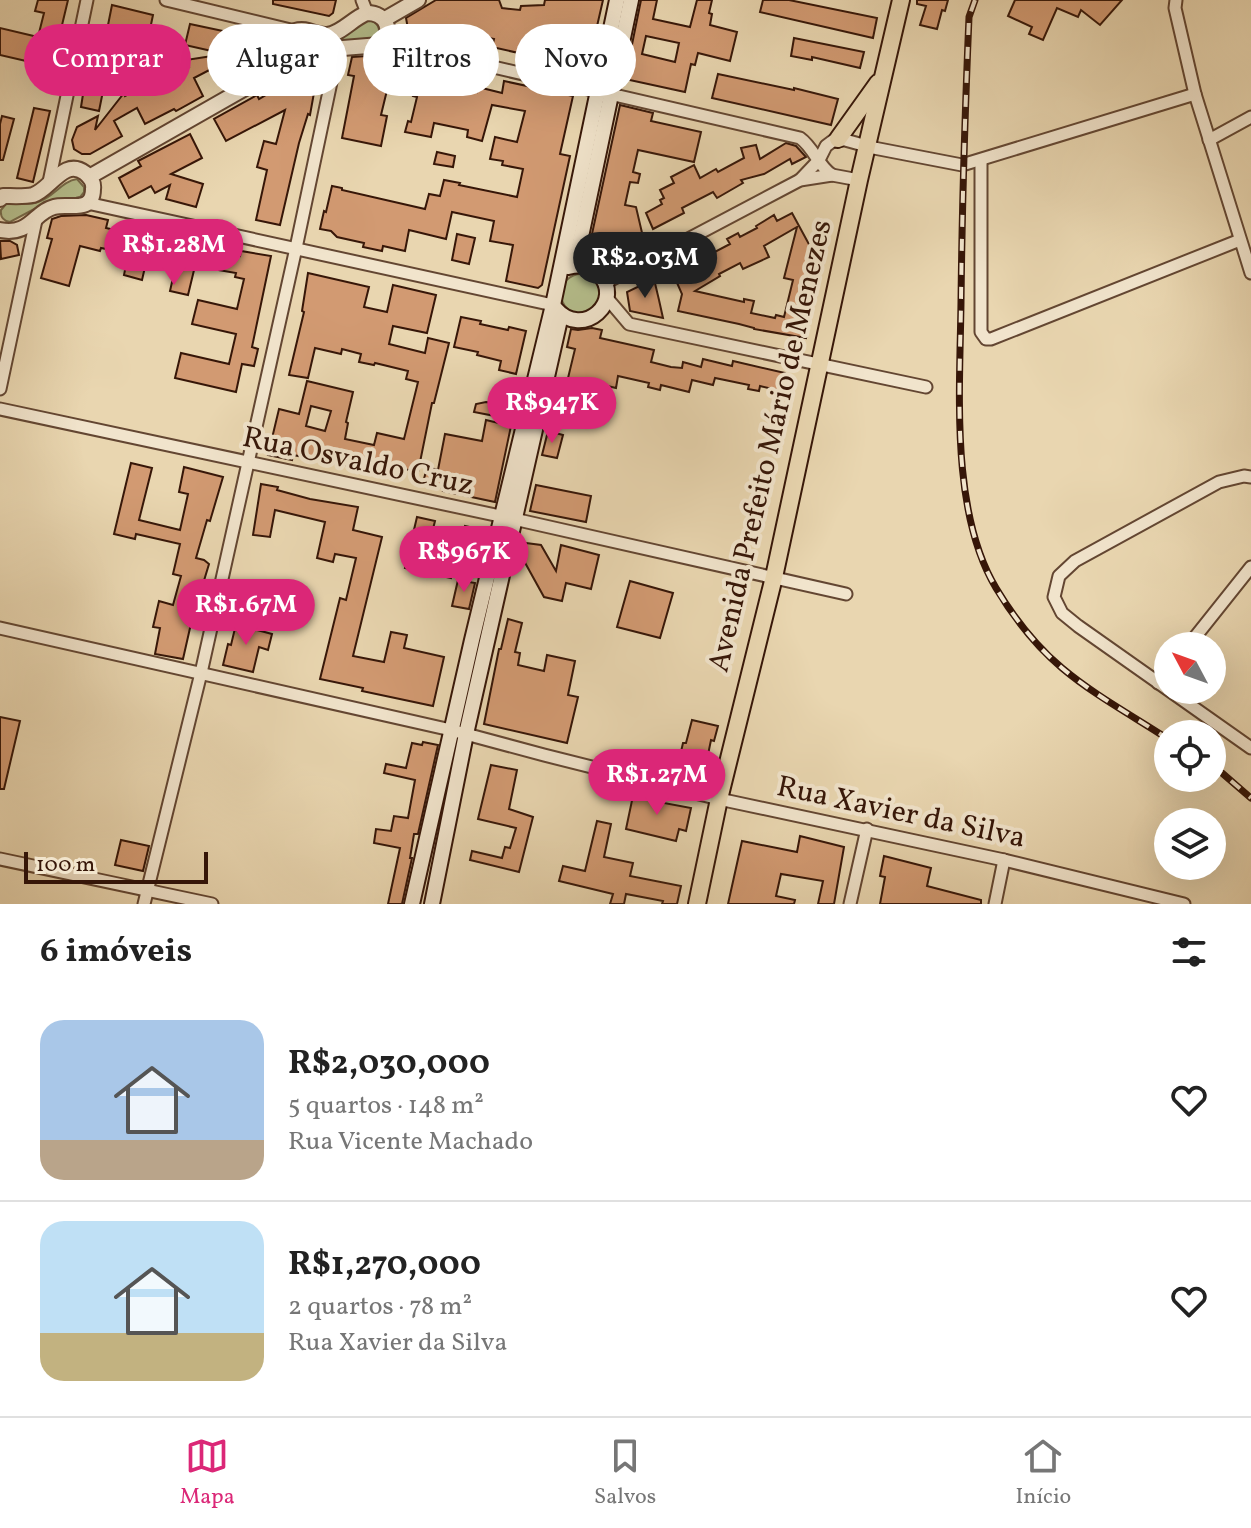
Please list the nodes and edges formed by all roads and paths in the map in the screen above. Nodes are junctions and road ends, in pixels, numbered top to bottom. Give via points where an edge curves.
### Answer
1 (87, 0) edge
2 (166, 0) edge
3 (418, 0) edge
4 (617, 0) edge
5 (631, 0) edge
6 (901, 0) edge
7 (1176, 0) edge
8 (364, 6) edge
9 (385, 19) junction
10 (266, 24) edge
11 (347, 24) edge
12 (386, 24) edge
13 (614, 24) edge
14 (624, 24) edge
15 (883, 75) junction
16 (1195, 94) junction
17 (231, 96) edge
18 (328, 96) edge
19 (604, 96) edge
20 (604, 96) edge
21 (618, 96) edge
22 (1251, 117) edge
23 (838, 139) junction
24 (1209, 140) junction
25 (867, 147) junction
26 (819, 160) junction
27 (981, 160) junction
28 (832, 175) junction
29 (89, 177) junction
30 (800, 180) junction
31 (859, 180) junction
32 (49, 182) junction
33 (1, 197) edge
34 (87, 203) junction
35 (36, 220) junction
36 (0, 230) edge
37 (1240, 240) junction
38 (296, 248) junction
39 (575, 265) junction
40 (560, 271) junction
41 (1251, 273) edge
42 (606, 290) junction
43 (557, 310) junction
44 (818, 364) junction
45 (926, 387) dead end
46 (0, 389) edge
47 (0, 409) edge
48 (248, 463) junction
49 (1251, 477) edge
50 (508, 518) junction
51 (1251, 567) edge
52 (774, 577) junction
53 (846, 594) dead end
54 (0, 628) edge
55 (1199, 632) edge
56 (480, 641) junction
57 (201, 673) junction
58 (1154, 680) edge
59 (1188, 704) edge
60 (451, 730) junction
61 (466, 734) junction
62 (1251, 748) edge
63 (719, 799) junction
64 (867, 829) junction
65 (425, 846) junction
66 (443, 849) junction
67 (0, 859) edge
68 (1004, 860) junction
69 (148, 889) junction
70 (144, 904) edge
71 (212, 904) edge
72 (412, 904) edge
73 (432, 904) edge
74 (697, 904) edge
75 (850, 904) edge
76 (995, 904) edge
77 (1184, 904) edge

1 - 32 street
2 - 10 street
3 - 9 main road
4 - 13 main road
5 - 14 main road
6 - 15 main road, Avenida Prefeito Mário de Menezes
7 - 16 street
8 - 9 main road
8 - 11 main road
9 - 12 main road
15 - 23 main road
15 - 25 main road, Avenida Prefeito Mário de Menezes
16 - 24 street
16 - 27 street
17 - 29 main road
18 - 38 street
19 - 39 main road
20 - 40 main road
21 - 26 street via 800,138
22 - 24 street
23 - 25 street
23 - 26 street via 826,146
24 - 37 street
25 - 27 street via 962,165
25 - 31 main road, Avenida Prefeito Mário de Menezes
26 - 28 street
26 - 30 street
27 - 37 street via 984,337 991,339
28 - 30 street
28 - 31 street
29 - 32 main road via 70,169
29 - 34 main road via 93,190
30 - 42 street
31 - 44 main road, Avenida Prefeito Mário de Menezes
32 - 33 main road via 30,196
34 - 35 main road via 53,207
34 - 38 street
35 - 36 main road via 17,230
35 - 46 street
37 - 41 street
38 - 43 street
38 - 48 street
39 - 40 main road
39 - 42 main road via 593,269
40 - 43 main road
42 - 43 main road via 600,312 586,320
42 - 44 street via 629,324
43 - 50 main road
44 - 45 street
44 - 52 main road, Avenida Prefeito Mário de Menezes
47 - 48 street, Rua Osvaldo Cruz
48 - 50 street, Rua Osvaldo Cruz
48 - 57 street
49 - 58 street via 1219,482 1075,561 1059,576 1054,597 1062,613
50 - 52 street, Rua Osvaldo Cruz
50 - 56 main road
51 - 55 street
52 - 53 street, Rua Osvaldo Cruz
52 - 63 main road, Avenida Prefeito Mário de Menezes
54 - 57 street, Rua Xavier da Silva
56 - 60 main road
56 - 61 main road
57 - 60 street, Rua Xavier da Silva
57 - 69 street
59 - 62 street
60 - 61 street, Rua Xavier da Silva
60 - 65 main road
61 - 63 street, Rua Xavier da Silva
61 - 66 main road
63 - 64 street, Rua Xavier da Silva
63 - 74 main road, Avenida Prefeito Mário de Menezes
64 - 68 street, Rua Xavier da Silva
64 - 75 street
65 - 66 main road
65 - 72 main road
66 - 73 main road
67 - 69 street
68 - 76 street
68 - 77 street, Rua Xavier da Silva
69 - 70 street
69 - 71 street

